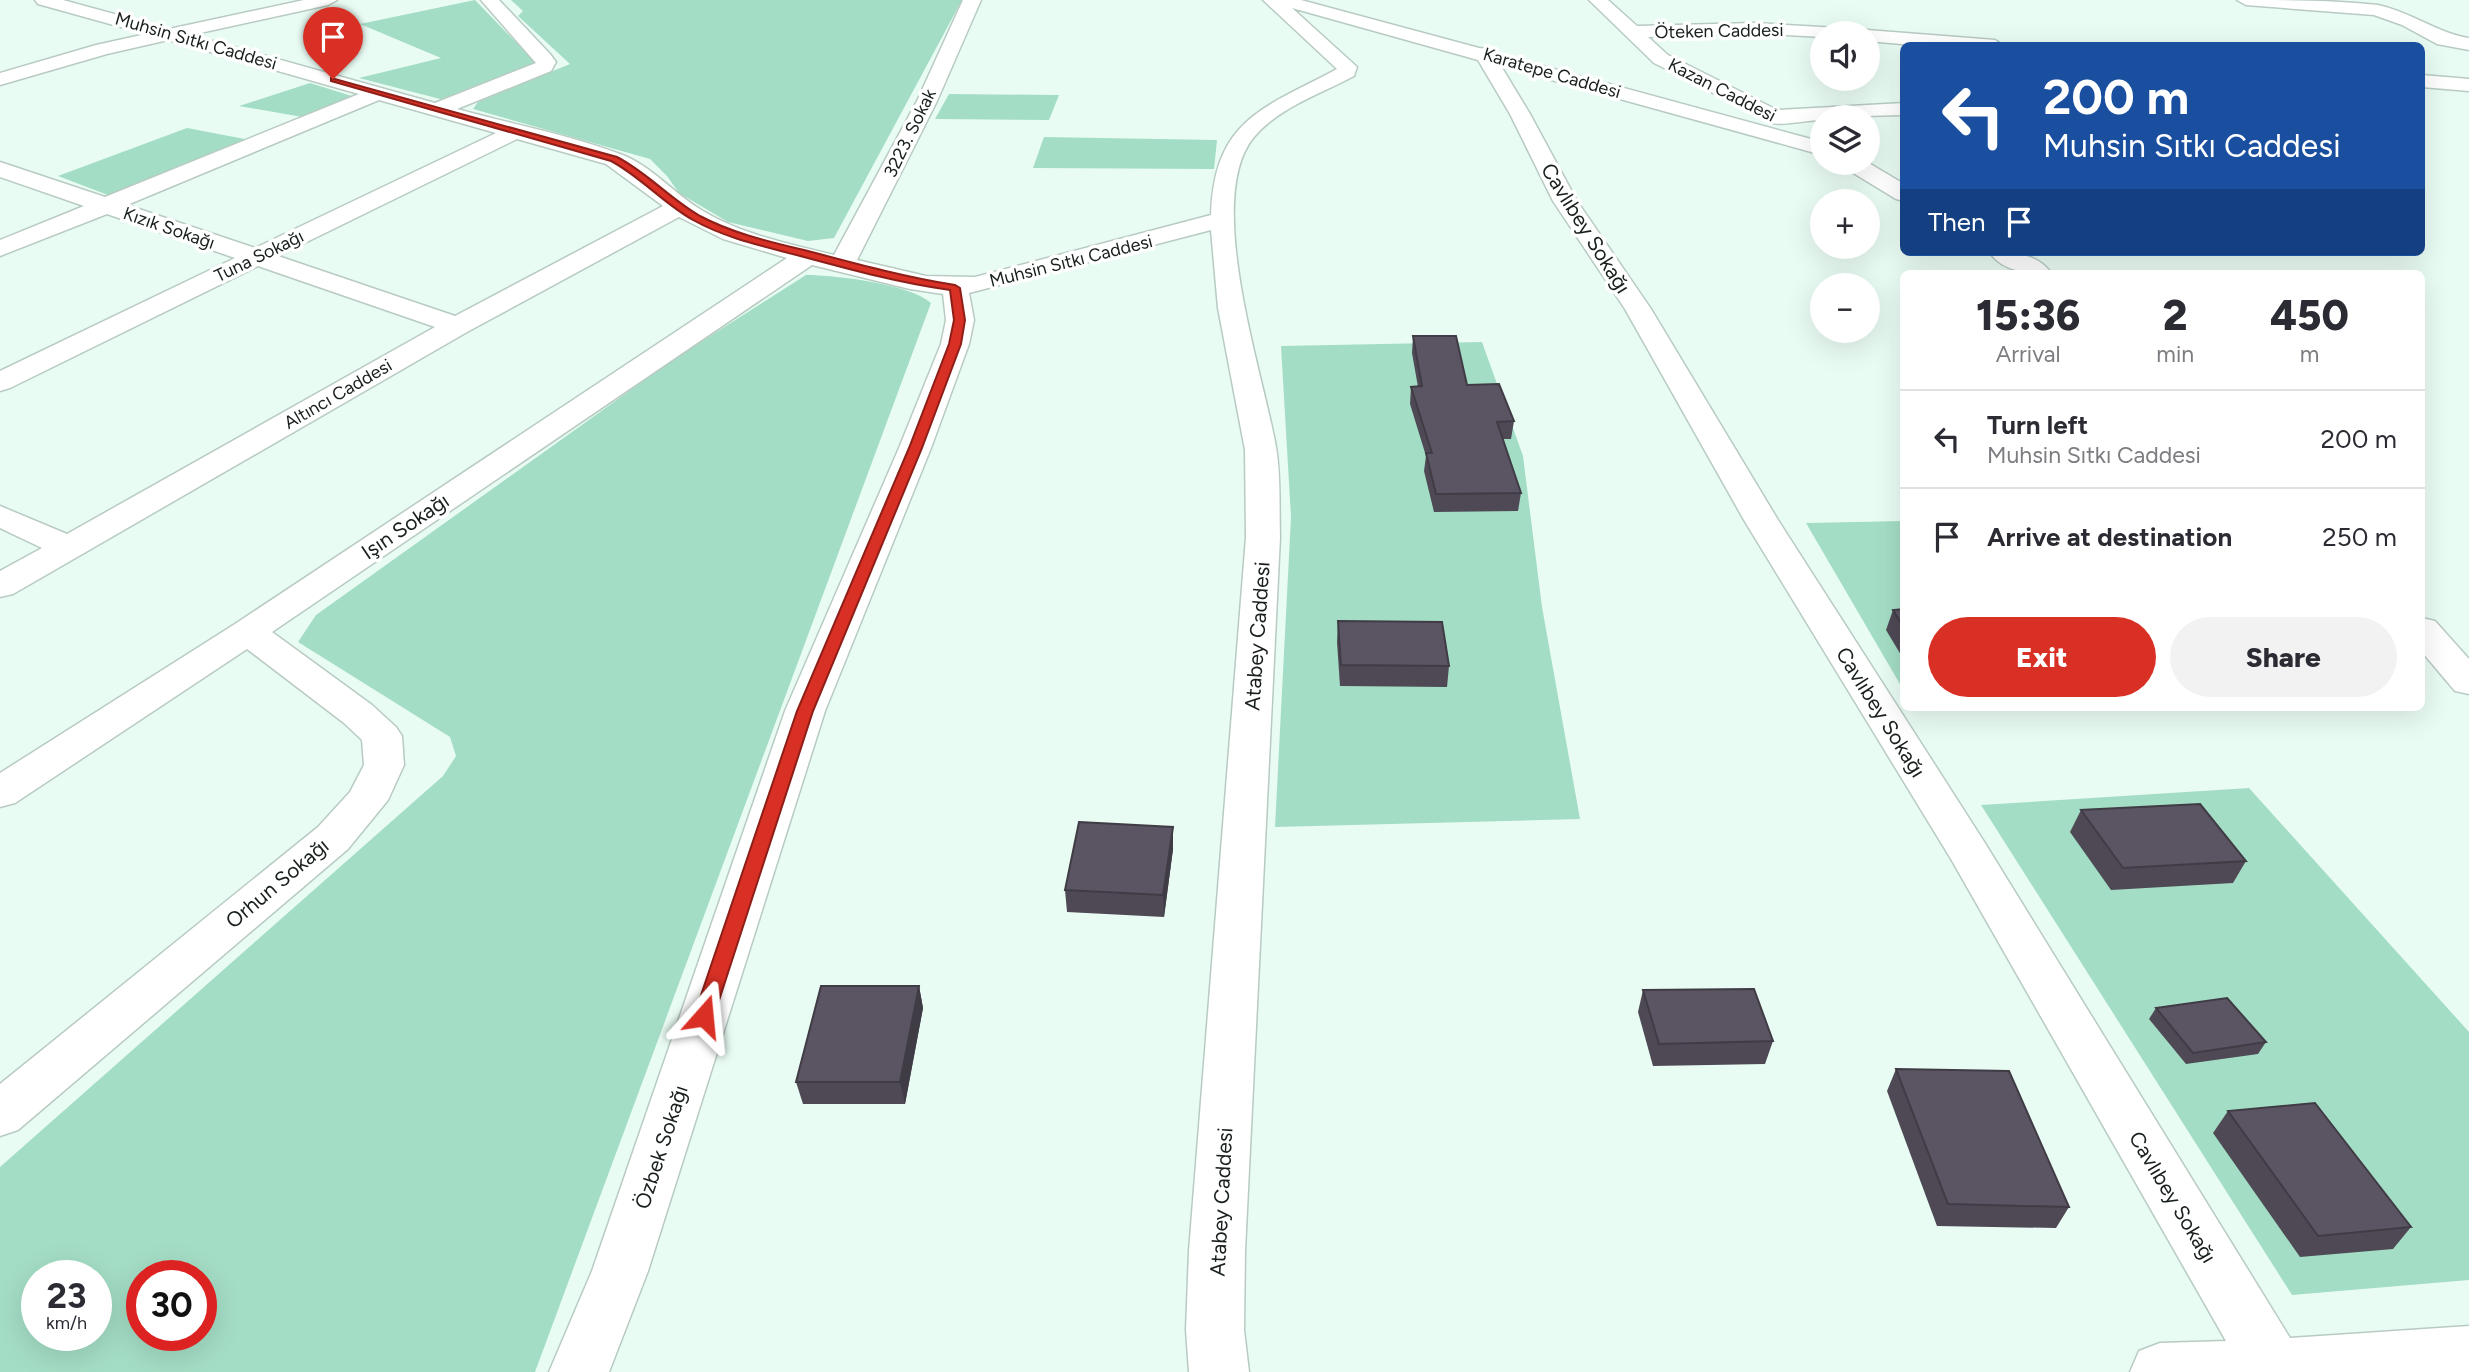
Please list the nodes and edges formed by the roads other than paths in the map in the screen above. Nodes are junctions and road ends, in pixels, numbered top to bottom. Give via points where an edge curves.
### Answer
1 (44, 0) edge
2 (328, 0) edge
3 (490, 0) edge
4 (972, 0) edge
5 (1272, 0) edge
6 (1282, 0) edge
7 (1598, 0) edge
8 (2246, 0) edge
9 (1810, 31) edge
10 (1632, 32) junction
11 (169, 34) junction
12 (1880, 36) edge
13 (1948, 42) edge
14 (2469, 44) edge
15 (1483, 53) junction
16 (0, 79) edge
17 (2425, 81) edge
18 (2469, 85) edge
19 (381, 92) junction
20 (440, 108) junction
21 (1900, 109) edge
22 (1774, 116) junction
23 (518, 130) junction
24 (1810, 138) edge
25 (1810, 143) edge
26 (0, 169) edge
27 (1873, 175) edge
28 (1900, 192) edge
29 (106, 206) junction
30 (679, 207) junction
31 (1224, 219) junction
32 (0, 249) edge
33 (808, 256) junction
34 (2009, 256) edge
35 (255, 258) junction
36 (842, 264) junction
37 (2033, 270) edge
38 (955, 288) junction
39 (457, 326) junction
40 (0, 382) edge
41 (0, 516) edge
42 (69, 547) junction
43 (0, 586) edge
44 (248, 632) junction
45 (2425, 632) edge
46 (2469, 682) edge
47 (0, 793) edge
48 (0, 1114) edge
49 (2469, 1355) edge
50 (2276, 1370) edge
51 (579, 1372) edge
52 (1219, 1372) edge
53 (2160, 1372) edge

1 - 11 street, Muhsin Sıtkı Caddesi
2 - 11 street
3 - 20 street via 543,58 544,67
4 - 36 street, 3223. Sokak via 954,45
5 - 31 street, Atabey Caddesi via 1348,72 1265,114 1247,131 1229,164
6 - 15 street, Karatepe Caddesi
7 - 10 street, Kazan Caddesi
8 - 14 street via 2376,10 2444,40
9 - 10 street, Öteken Caddesi
10 - 22 street, Kazan Caddesi via 1661,59
11 - 16 street
11 - 19 street, Muhsin Sıtkı Caddesi
12 - 13 street
15 - 25 street, Karatepe Caddesi
15 - 50 street, Cavlıbey Sokağı via 1564,201 1638,309 1761,520 1968,850
17 - 18 street
19 - 20 street, Muhsin Sıtkı Caddesi
19 - 29 street
20 - 23 street, Muhsin Sıtkı Caddesi
21 - 22 street
22 - 24 street, Kazan Caddesi
23 - 30 street, Muhsin Sıtkı Caddesi via 614,159 637,171
23 - 35 street, Tuna Sokağı
26 - 29 street, Kızık Sokağı
27 - 28 street
29 - 32 street
29 - 35 street, Kızık Sokağı
30 - 33 street, Muhsin Sıtkı Caddesi via 729,233
30 - 39 street, Altıncı Caddesi
31 - 38 street, Muhsin Sıtkı Caddesi
31 - 52 street, Atabey Caddesi via 1236,332 1261,452 1264,520 1217,1251
33 - 36 street, Muhsin Sıtkı Caddesi
33 - 44 street, Işın Sokağı
34 - 37 street
35 - 39 street, Kızık Sokağı
35 - 40 street, Tuna Sokağı
36 - 38 street, Muhsin Sıtkı Caddesi
38 - 51 street, Özbek Sokağı via 960,320 955,344 805,711 620,1271
39 - 42 street, Altıncı Caddesi
41 - 42 street
42 - 43 street, Altıncı Caddesi
44 - 47 street, Işın Sokağı
44 - 48 street, Orhun Sokağı via 382,736 384,765 367,800 333,838
45 - 46 street
49 - 50 street
50 - 53 street

